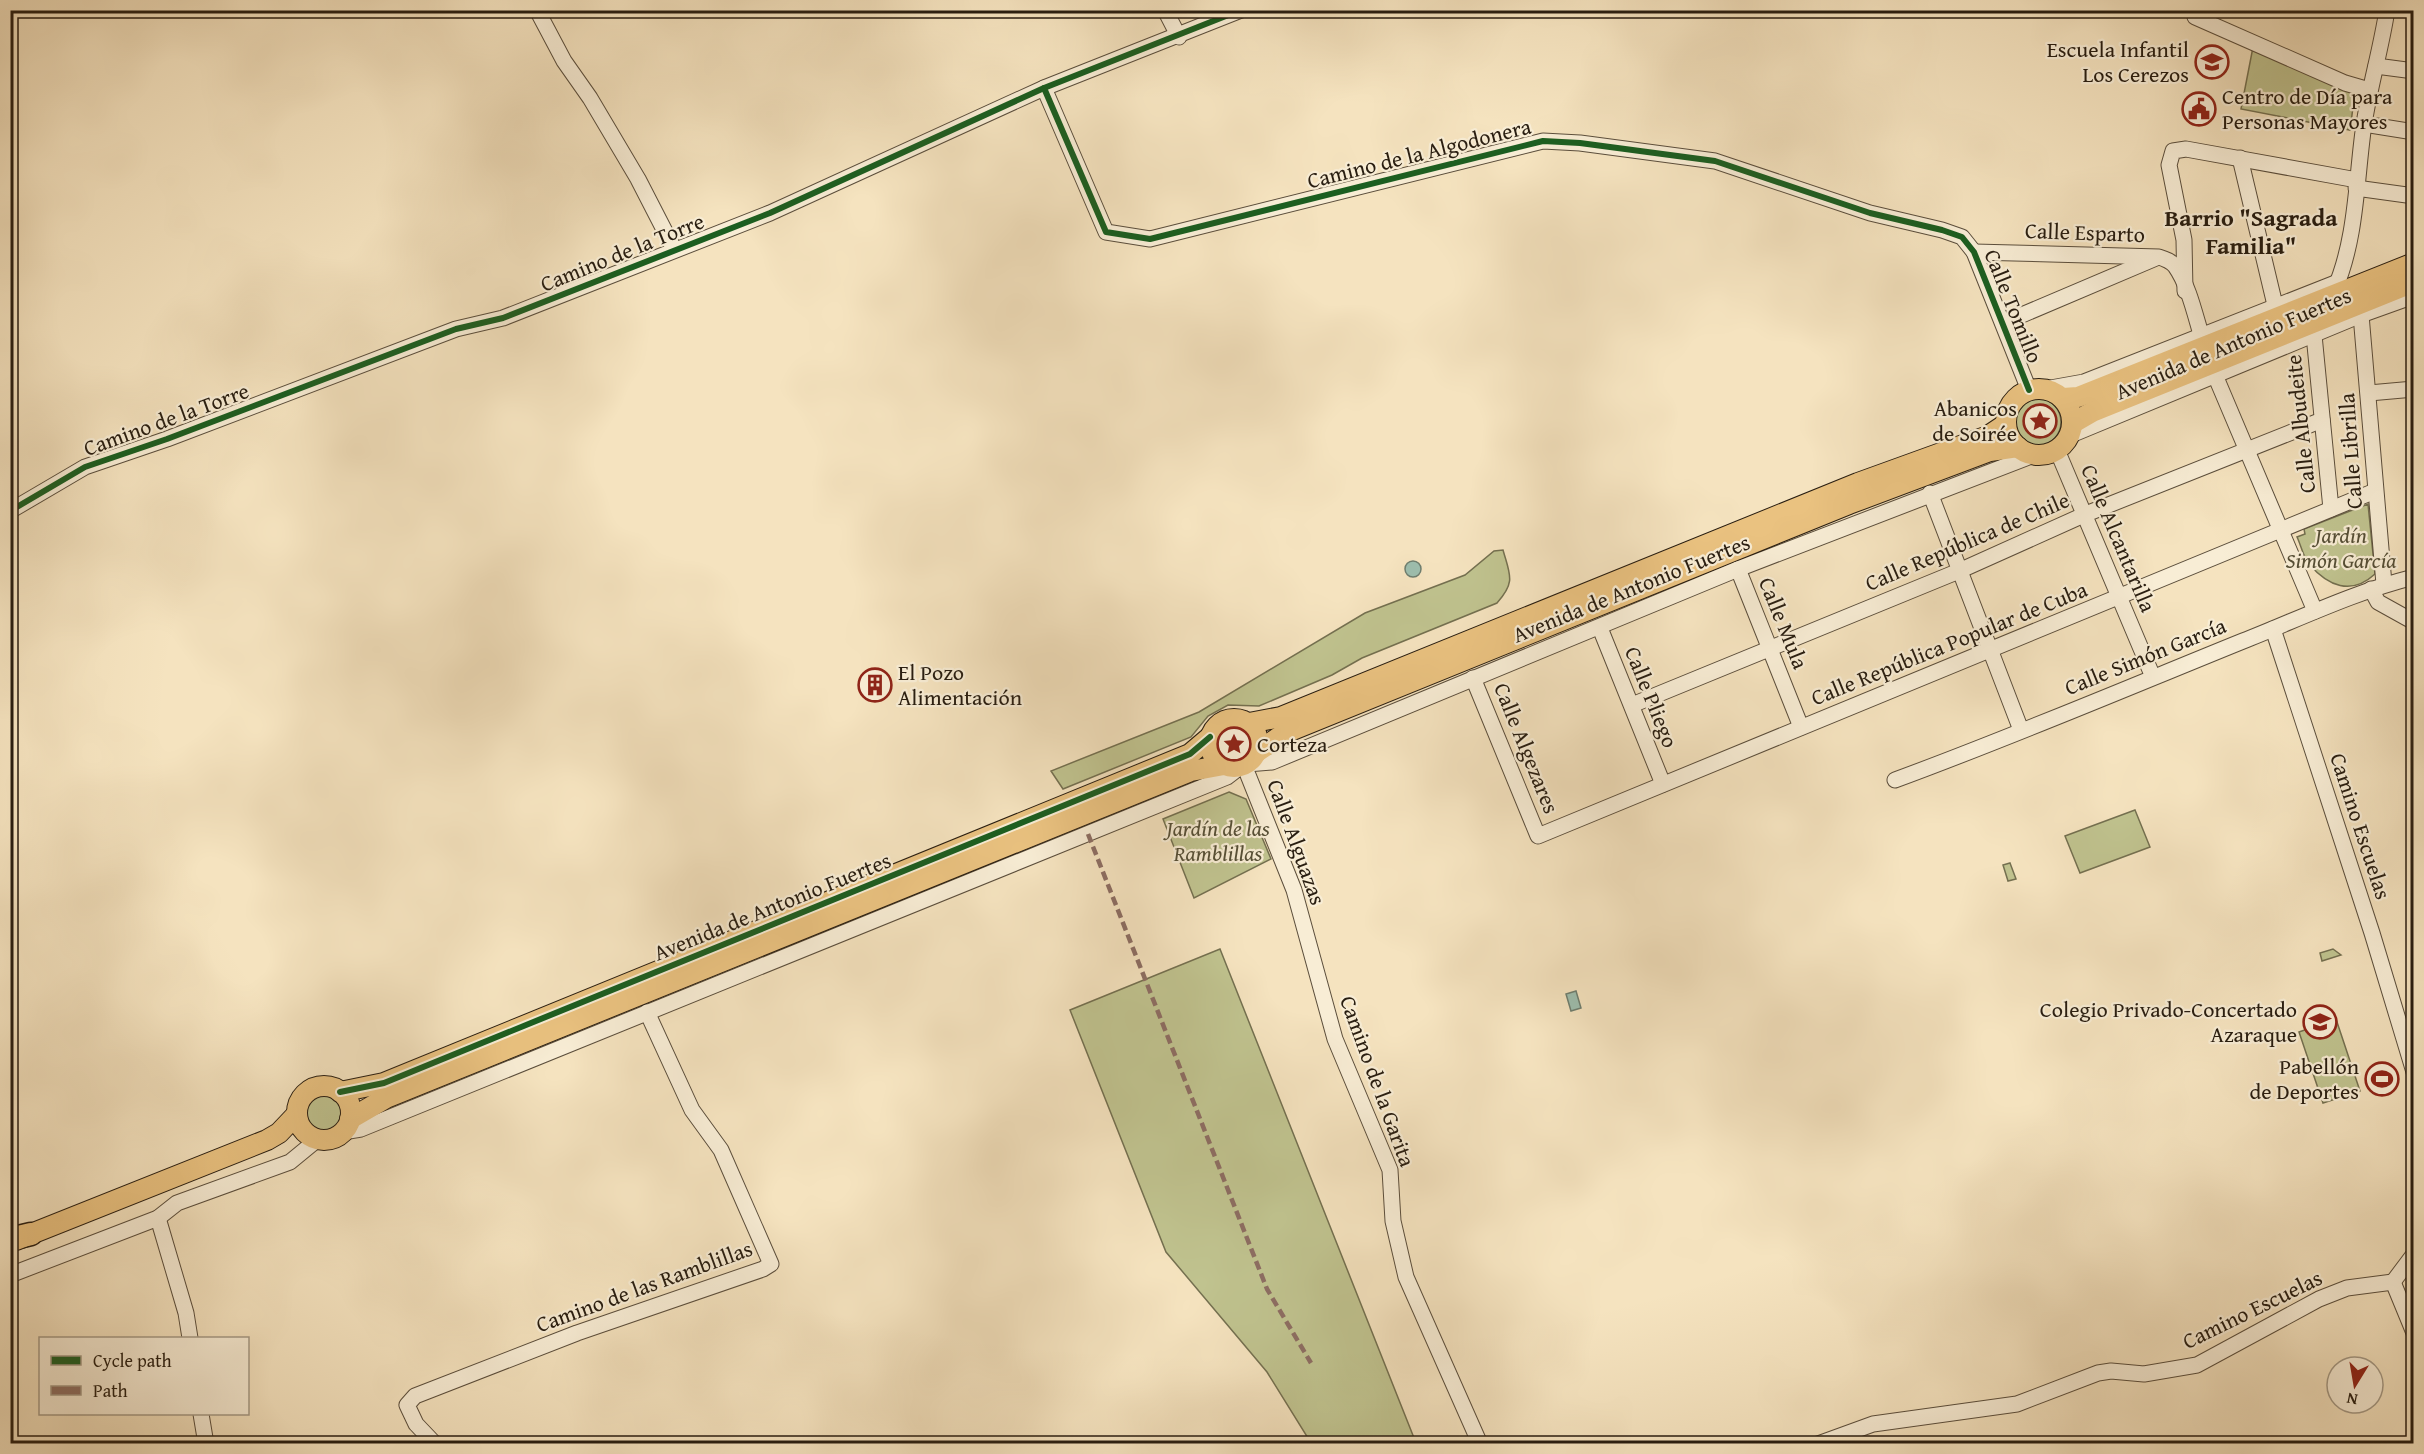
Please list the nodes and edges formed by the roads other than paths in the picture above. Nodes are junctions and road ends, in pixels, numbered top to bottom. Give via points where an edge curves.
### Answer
1 (537, 10) edge
2 (1165, 10) edge
3 (1242, 10) edge
4 (2387, 10) edge
5 (2195, 17) dead end
6 (1179, 37) junction
7 (2376, 66) junction
8 (2414, 71) edge
9 (1044, 88) junction
10 (2369, 90) junction
11 (2364, 124) junction
12 (2414, 132) edge
13 (2240, 158) junction
14 (2356, 184) junction
15 (2414, 196) edge
16 (1962, 237) joint
17 (674, 249) junction
18 (2349, 250) junction
19 (1974, 252) junction
20 (2158, 257) junction
21 (2414, 263) edge
22 (2368, 282) junction
23 (2414, 282) edge
24 (2335, 289) junction
25 (2186, 291) junction
26 (2414, 296) edge
27 (2275, 305) junction
28 (2361, 315) junction
29 (2002, 323) junction
30 (2314, 335) junction
31 (2208, 356) junction
32 (2414, 388) edge
33 (2037, 390) junction
34 (2368, 393) junction
35 (2063, 398) junction
36 (2322, 420) junction
37 (2006, 424) junction
38 (2072, 429) junction
39 (2057, 450) junction
40 (2246, 450) junction
41 (2026, 451) junction
42 (2375, 491) junction
43 (1930, 493) junction
44 (2331, 509) junction
45 (10, 511) edge
46 (2086, 514) junction
47 (2280, 528) junction
48 (1738, 569) junction
49 (1959, 571) junction
50 (2414, 577) edge
51 (2377, 587) junction
52 (2121, 597) junction
53 (2315, 611) junction
54 (2414, 622) edge
55 (1599, 628) junction
56 (2273, 630) junction
57 (1769, 648) junction
58 (1990, 650) junction
59 (2153, 677) junction
60 (1473, 678) junction
61 (1632, 705) junction
62 (1249, 723) junction
63 (1801, 727) junction
64 (2021, 730) junction
65 (1210, 738) junction
66 (1242, 762) junction
67 (1895, 780) dead end
68 (1663, 784) junction
69 (1538, 836) joint
70 (1306, 935) joint
71 (647, 1012) junction
72 (2414, 1072) edge
73 (340, 1092) junction
74 (297, 1114) junction
75 (347, 1125) junction
76 (314, 1138) junction
77 (267, 1140) junction
78 (158, 1218) junction
79 (17, 1238) edge
80 (2414, 1254) edge
81 (10, 1262) edge
82 (18, 1273) edge
83 (2393, 1282) junction
84 (2414, 1334) edge
85 (190, 1337) edge
86 (201, 1415) edge
87 (206, 1443) edge
88 (435, 1443) edge
89 (1480, 1443) edge
90 (1818, 1443) edge

1 - 17 street via 638,179
2 - 6 street
3 - 6 street, Camino de la Torre
4 - 7 street
5 - 10 street
6 - 9 street, Camino de la Torre
7 - 8 street
7 - 10 street
9 - 16 street, Camino de la Algodonera via 1106,232 1125,237 1150,239 1543,141 1581,142 1715,161 1870,213
9 - 17 street, Camino de la Torre via 858,174
10 - 11 street
11 - 12 street
11 - 14 street
13 - 14 street
13 - 25 street via 2186,148 2173,152 2169,165 2184,240
13 - 27 street
14 - 15 street
14 - 18 street
16 - 19 street, Calle Tomillo
17 - 45 street, Camino de la Torre via 503,318 456,329 85,467
18 - 22 street via 2355,268
18 - 24 street
19 - 20 street, Calle Esparto
19 - 29 street, Calle Tomillo
20 - 25 street via 2175,267
20 - 29 street
21 - 22 main road, Avenida de Antonio Fuertes
22 - 24 main road, Avenida de Antonio Fuertes
23 - 31 main road, Avenida de Antonio Fuertes
24 - 27 street, Avenida de Antonio Fuertes
24 - 31 main road, Avenida de Antonio Fuertes
25 - 31 street
26 - 28 street, Avenida de Antonio Fuertes
27 - 31 street, Avenida de Antonio Fuertes
28 - 30 street, Avenida de Antonio Fuertes
28 - 34 street, Calle Librilla
29 - 33 street, Calle Tomillo
30 - 31 street, Avenida de Antonio Fuertes
30 - 36 street, Calle Albudeite
31 - 33 street, Avenida de Antonio Fuertes
31 - 35 main road, Avenida de Antonio Fuertes via 2078,397
31 - 38 main road, Avenida de Antonio Fuertes via 2092,412
31 - 40 street
32 - 34 street
33 - 35 main road
33 - 37 main road via 2020,394 2012,402
34 - 42 street, Calle Librilla
35 - 38 main road via 2071,409
36 - 40 street, Calle República de Chile
36 - 44 street, Calle Albudeite
37 - 41 main road via 2010,437
37 - 62 main road, Avenida de Antonio Fuertes via 1988,436 1836,492 1281,717
38 - 39 main road
39 - 41 main road
39 - 46 street, Calle Alcantarilla
40 - 46 street, Calle República de Chile
40 - 47 street
41 - 43 street, Avenida de Antonio Fuertes
41 - 66 main road, Avenida de Antonio Fuertes via 1990,451 1838,509 1285,733
42 - 44 street, Calle República Popular de Cuba
42 - 51 street, Calle Librilla
43 - 48 street, Avenida de Antonio Fuertes
43 - 49 street
44 - 47 street, Calle República Popular de Cuba
46 - 49 street, Calle República de Chile
46 - 52 street, Calle Alcantarilla
47 - 52 street, Calle República Popular de Cuba
47 - 53 street
48 - 55 street, Avenida de Antonio Fuertes
48 - 57 street, Calle Mula
49 - 57 street, Calle República de Chile
49 - 58 street
50 - 51 street, Calle Simón García
51 - 53 street, Calle Simón García
51 - 54 street via 2378,602
52 - 58 street, Calle República Popular de Cuba
52 - 59 street, Calle Alcantarilla
53 - 56 street, Calle Simón García
55 - 60 street, Avenida de Antonio Fuertes
55 - 61 street, Calle Pliego
56 - 59 street, Calle Simón García
56 - 72 street, Camino Escuelas
57 - 61 street, Calle República de Chile
57 - 63 street, Calle Mula
58 - 63 street, Calle República Popular de Cuba
58 - 64 street
59 - 64 street, Calle Simón García
60 - 66 street, Avenida de Antonio Fuertes via 1272,762
60 - 69 street, Calle Algezares
61 - 68 street, Calle Pliego
62 - 65 main road, Avenida de Antonio Fuertes via 1234,718 1226,720 1213,730
62 - 66 main road via 1258,736
63 - 68 street, Calle República Popular de Cuba
64 - 67 street, Calle Simón García
65 - 66 main road via 1212,754
65 - 73 main road, Avenida de Antonio Fuertes via 1190,754 791,918 384,1083
66 - 70 street, Calle Alguazas via 1294,890
66 - 71 street, Avenida de Antonio Fuertes via 1227,777
66 - 75 main road, Avenida de Antonio Fuertes via 1203,767 1182,775 404,1091 364,1108
68 - 69 street, Calle República Popular de Cuba
70 - 89 street, Camino de la Garita via 1335,1039 1390,1170 1393,1221 1406,1277
71 - 75 street, Avenida de Antonio Fuertes via 361,1129
71 - 88 street, Camino de las Ramblillas via 692,1110 721,1150 771,1264 415,1396 407,1406 416,1424
73 - 74 main road via 315,1087 302,1097
73 - 75 main road via 349,1104
74 - 76 main road via 298,1123
74 - 77 main road
75 - 76 main road via 336,1137
76 - 77 main road
76 - 78 street via 290,1162 177,1203
77 - 79 main road
78 - 82 street
78 - 85 street
80 - 83 street
81 - 82 street
83 - 84 street
83 - 90 street, Camino Escuelas via 2347,1288 2319,1299 2197,1365 2144,1374 2098,1373 2017,1404 1873,1424
86 - 87 street

